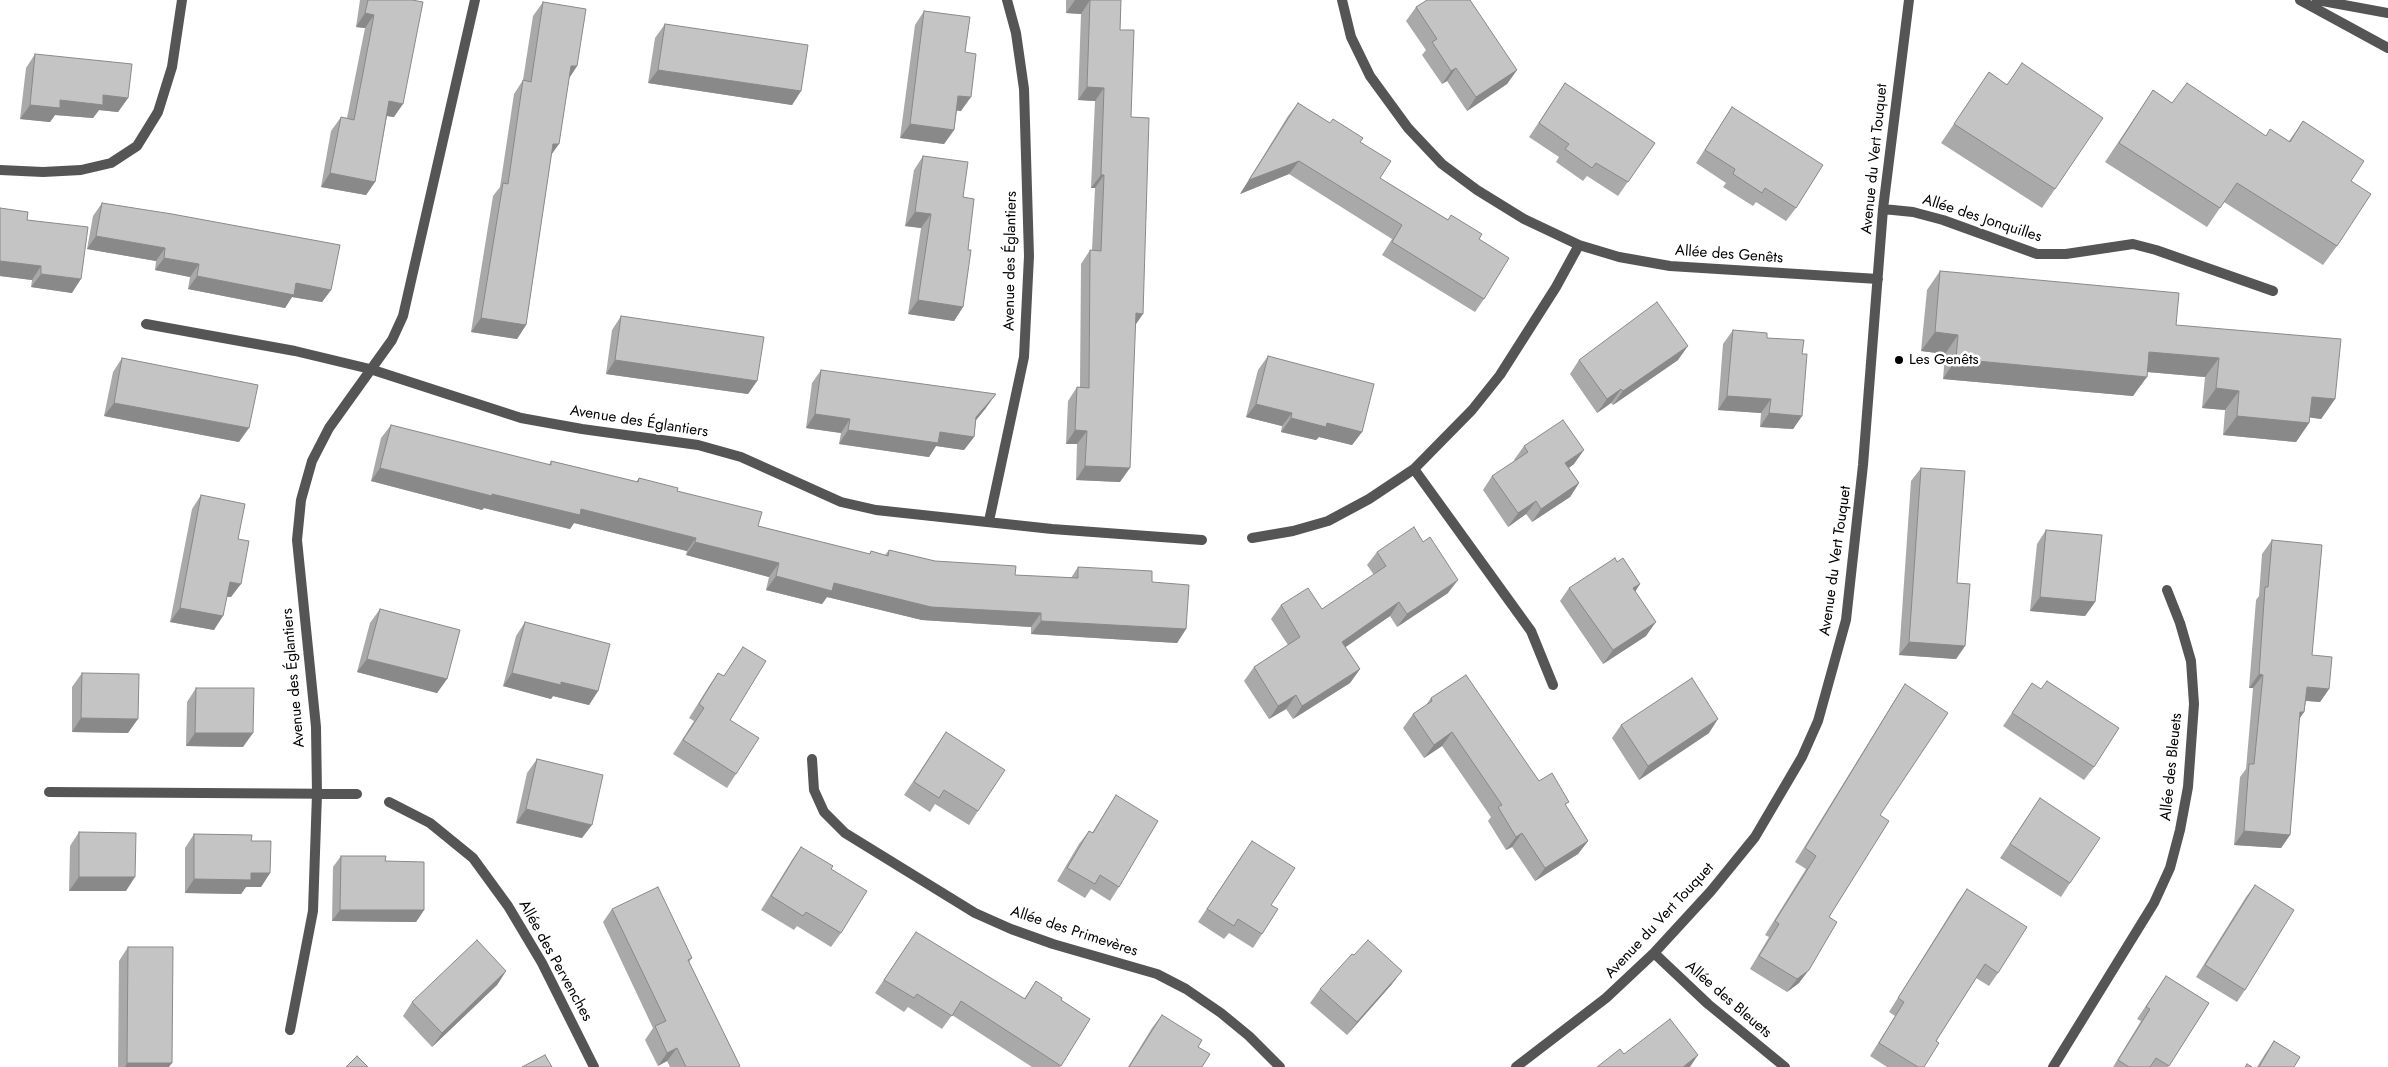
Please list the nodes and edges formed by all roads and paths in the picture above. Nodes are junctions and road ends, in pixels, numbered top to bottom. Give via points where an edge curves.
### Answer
1 (182, 0) edge
2 (475, 0) edge
3 (1007, 0) edge
4 (1342, 0) edge
5 (1908, 0) edge
6 (2300, 0) edge
7 (2317, 0) edge
8 (2388, 13) edge
9 (2388, 48) edge
10 (0, 170) edge
11 (1883, 209) junction
12 (1579, 245) junction
13 (1878, 279) junction
14 (2273, 291) dead end
15 (146, 324) dead end
16 (370, 369) junction
17 (1414, 469) junction
18 (989, 521) junction
19 (1252, 538) dead end
20 (1202, 540) dead end
21 (2167, 590) dead end
22 (1553, 686) dead end
23 (812, 759) dead end
24 (49, 792) dead end
25 (317, 794) junction
26 (357, 794) dead end
27 (389, 802) dead end
28 (1654, 953) junction
29 (290, 1030) dead end
30 (594, 1067) edge
31 (1280, 1067) edge
32 (1516, 1067) edge
33 (1785, 1067) edge
34 (2053, 1067) edge

1 - 10 street via 172,67 158,112 137,146 111,163 81,170
2 - 16 street, Avenue des Églantiers via 403,316 392,340
3 - 18 street, Avenue des Églantiers via 1024,89 1029,256 1024,357
4 - 12 street, Allée des Genêts via 1351,37 1370,76 1408,128 1442,164 1524,218
5 - 11 street, Avenue du Vert Touquet
6 - 9 street
7 - 8 street
11 - 13 street, Avenue du Vert Touquet
11 - 14 street, Allée des Jonquilles via 1943,220 2038,254 2066,254 2133,244
12 - 13 street, Allée des Genêts via 1619,257 1670,266
12 - 17 street via 1500,375 1472,410
13 - 28 street, Avenue du Vert Touquet via 1846,620 1818,720 1802,757 1754,837
15 - 16 street, Avenue des Églantiers via 295,351
16 - 18 street, Avenue des Églantiers via 520,418 698,444 741,457 841,502 876,510
16 - 25 street, Avenue des Églantiers via 329,428 312,461 301,500 297,540 316,727
17 - 19 street via 1369,499 1328,520 1293,531
17 - 22 street via 1530,631
18 - 20 street, Avenue des Églantiers
21 - 34 street, Allée des Bleuets via 2191,661 2194,704 2188,787 2180,830 2170,868 2154,903
23 - 31 street, Allée des Primevères via 814,790 824,812 845,833 975,913 1053,944 1157,974 1186,989 1249,1036
24 - 25 street
25 - 26 street
25 - 29 street, Avenue des Églantiers via 313,911
27 - 30 street, Allée des Pervenches via 430,823 473,858 508,906 542,963
28 - 32 street, Avenue du Vert Touquet via 1606,998
28 - 33 street, Allée des Bleuets via 1708,1004

